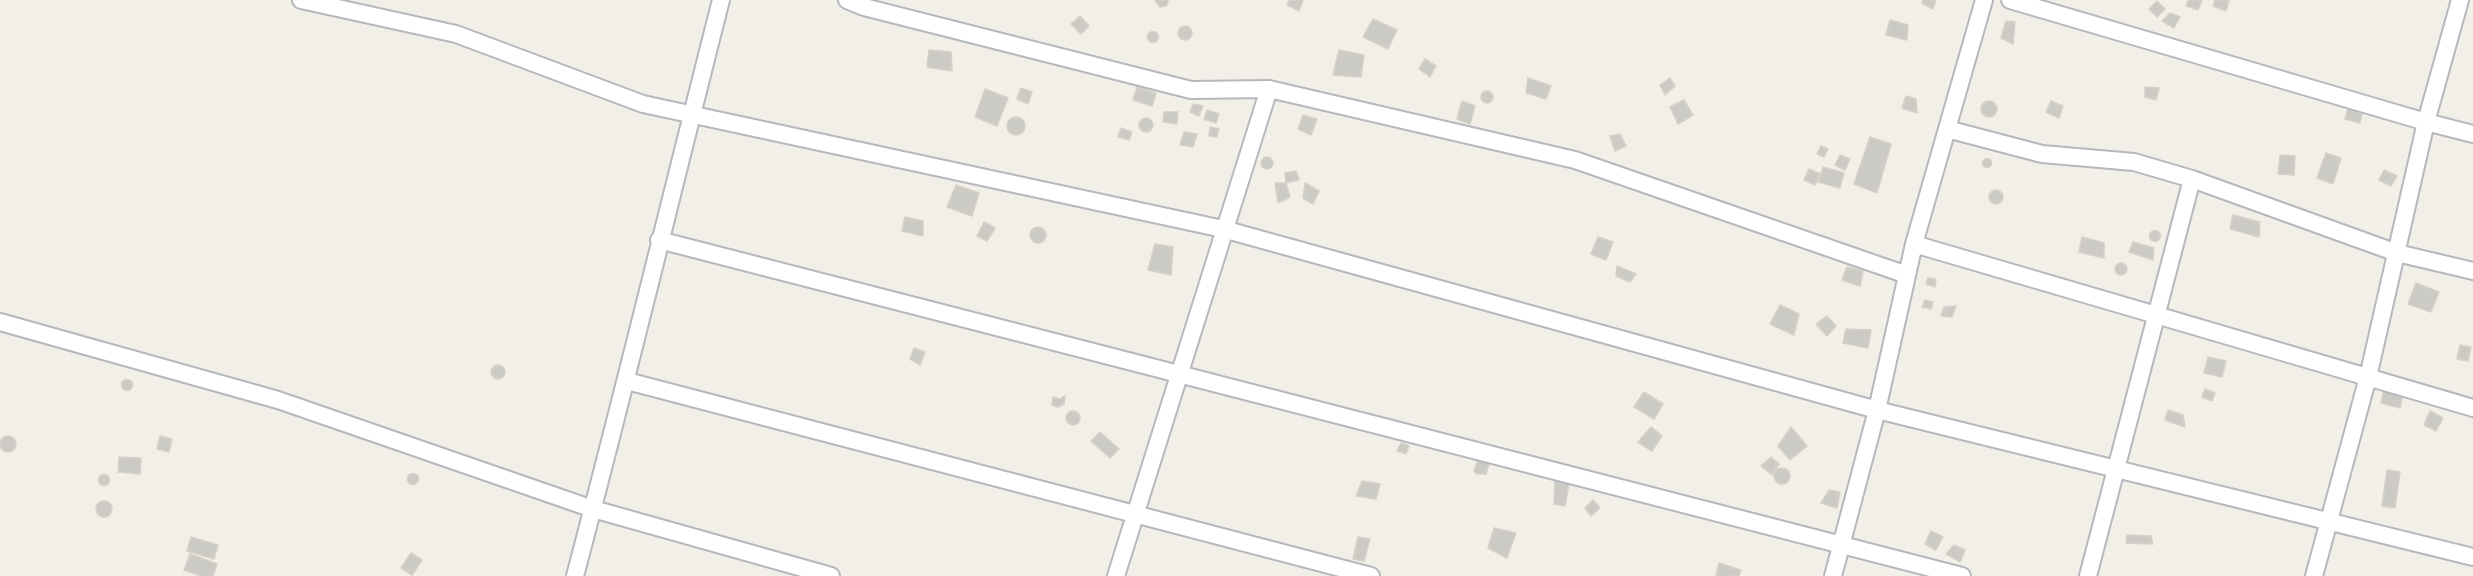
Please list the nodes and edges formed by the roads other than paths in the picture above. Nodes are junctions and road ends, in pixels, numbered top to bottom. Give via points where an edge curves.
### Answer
1 (722, 0) edge
2 (847, 0) edge
3 (1984, 0) edge
4 (2010, 0) edge
5 (2460, 0) edge
6 (309, 1) edge
7 (1269, 89) junction
8 (691, 116) junction
9 (2426, 122) junction
10 (1947, 129) junction
11 (2473, 134) edge
12 (2192, 178) junction
13 (1223, 230) junction
14 (660, 240) junction
15 (1914, 244) junction
16 (2397, 253) junction
17 (2473, 271) edge
18 (1907, 275) junction
19 (2157, 315) junction
20 (0, 322) edge
21 (1181, 375) junction
22 (2368, 377) junction
23 (627, 381) junction
24 (2473, 408) edge
25 (1878, 410) junction
26 (2118, 469) junction
27 (593, 509) junction
28 (1137, 516) junction
29 (2328, 521) junction
30 (1841, 546) junction
31 (2473, 557) edge
32 (575, 576) edge
33 (831, 576) edge
34 (1116, 576) edge
35 (1371, 576) edge
36 (1833, 576) edge
37 (1962, 576) edge
38 (2088, 576) edge
39 (2314, 576) edge

1 - 8 street
2 - 7 street via 1191,90
3 - 10 street
4 - 9 street
5 - 9 street
6 - 8 street via 456,34 643,104
7 - 13 street
7 - 18 street via 1575,160
8 - 13 street
8 - 14 street
9 - 11 street
9 - 16 street
10 - 12 street via 2043,154 2134,162
10 - 15 street
12 - 16 street
12 - 19 street
13 - 21 street
13 - 25 street
14 - 21 street
14 - 23 street
15 - 18 street
15 - 19 street
16 - 17 street
16 - 22 street
18 - 25 street
19 - 22 street
19 - 26 street
20 - 27 street via 278,400
21 - 28 street
21 - 30 street
22 - 24 street
22 - 29 street
23 - 27 street
23 - 28 street
25 - 26 street
25 - 30 street
26 - 29 street
26 - 38 street
27 - 32 street
27 - 33 street
28 - 34 street
28 - 35 street
29 - 31 street
29 - 39 street
30 - 36 street
30 - 37 street

